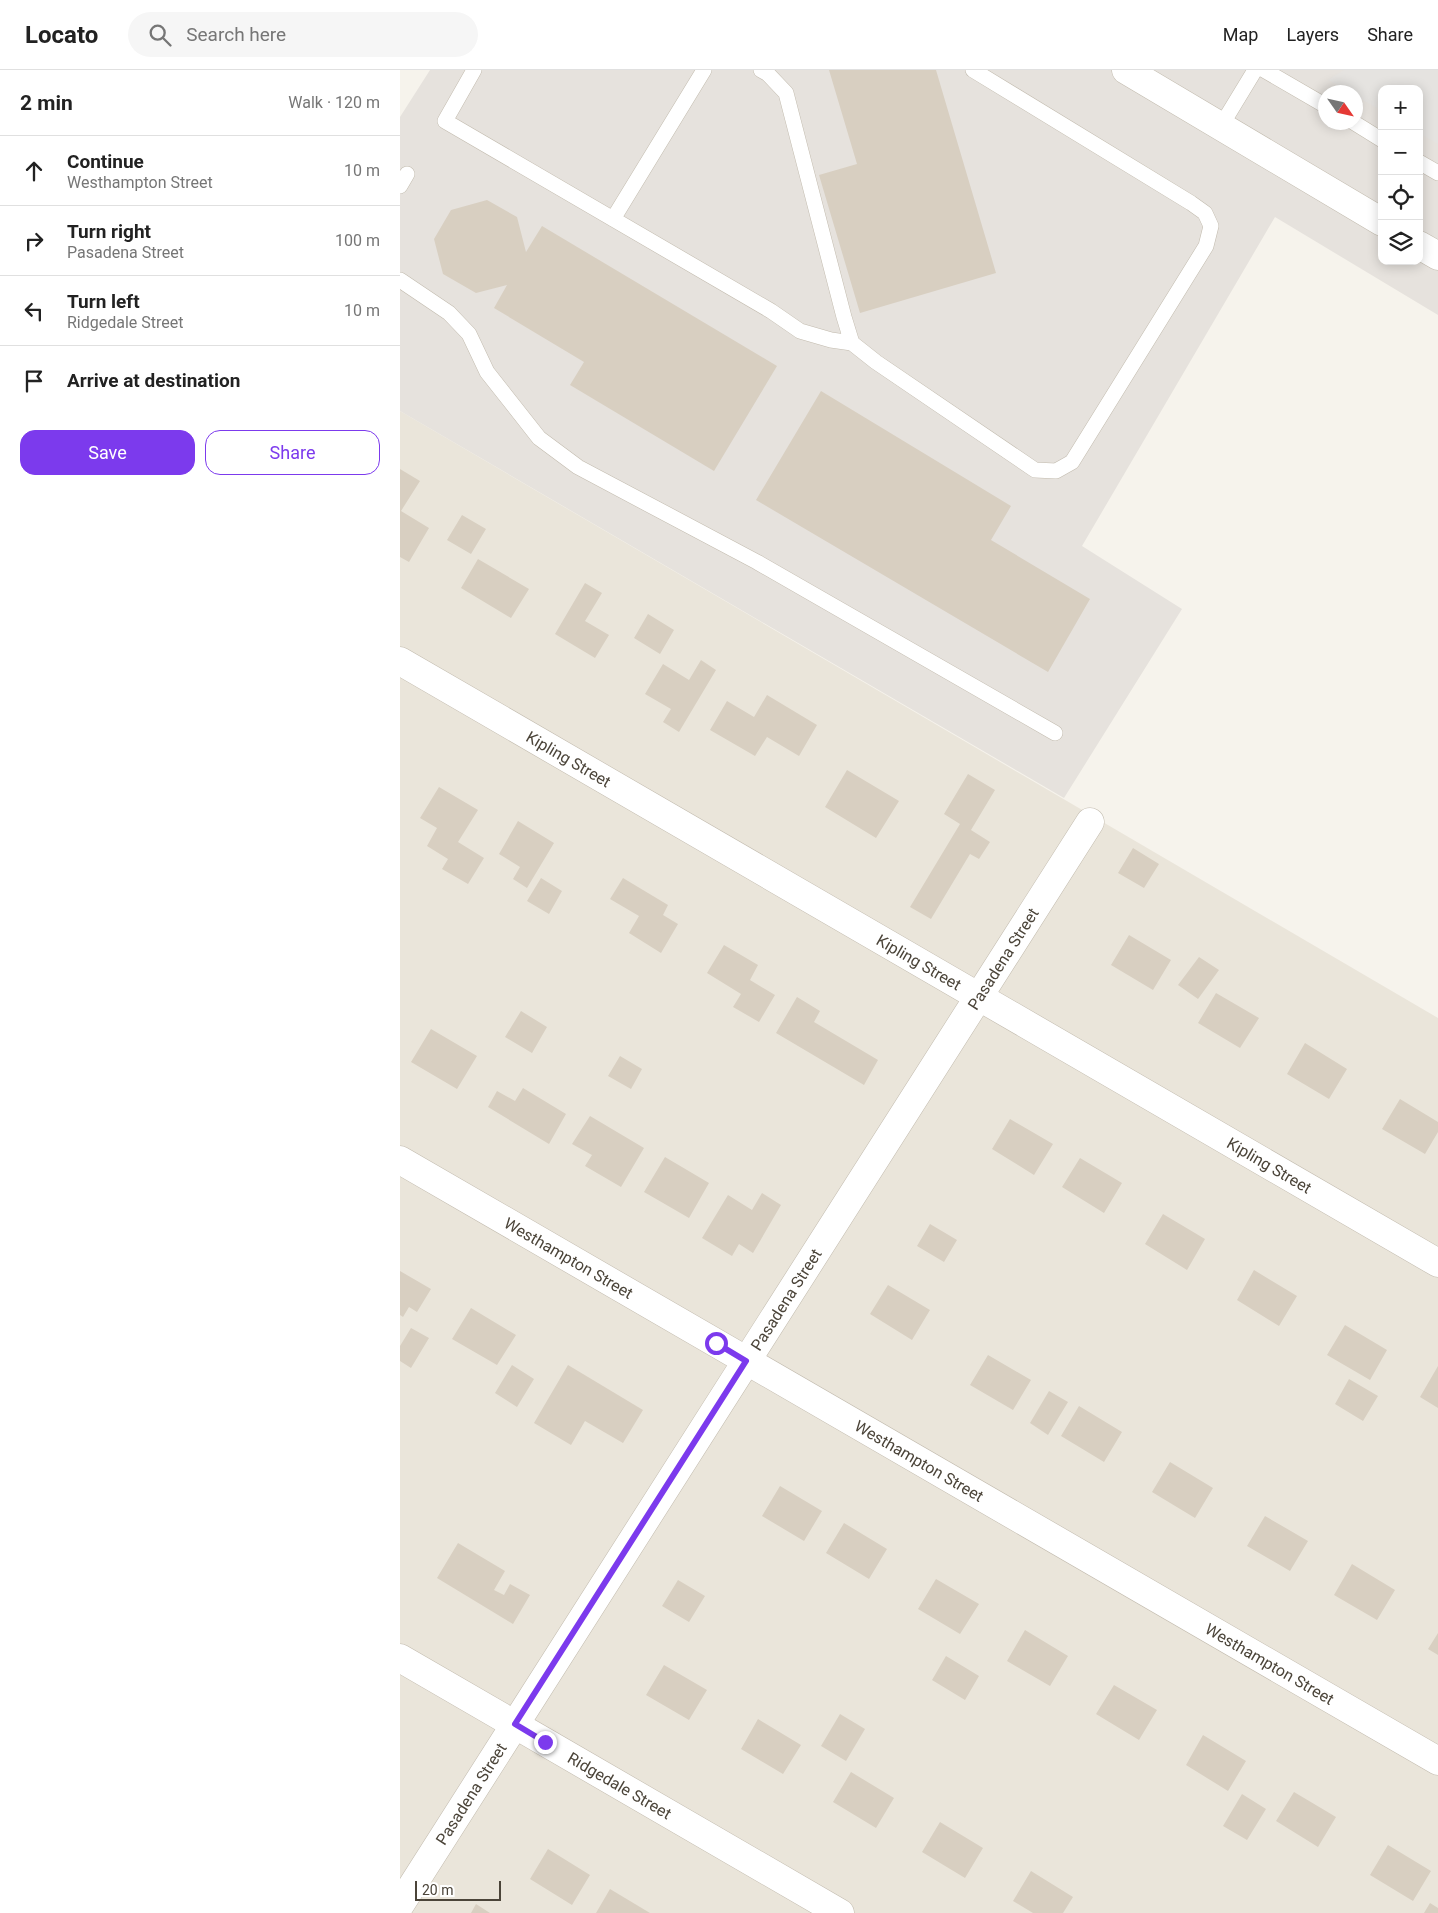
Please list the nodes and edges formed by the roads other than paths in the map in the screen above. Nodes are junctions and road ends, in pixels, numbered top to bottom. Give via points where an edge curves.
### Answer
1 (474, 70) edge
2 (704, 70) edge
3 (762, 70) edge
4 (974, 70) edge
5 (1255, 70) edge
6 (1264, 70) edge
7 (1128, 71) edge
8 (1318, 101) edge
9 (1221, 126) junction
10 (1363, 129) edge
11 (1378, 138) edge
12 (1423, 164) edge
13 (1438, 173) edge
14 (613, 219) junction
15 (1379, 220) edge
16 (1423, 247) edge
17 (1438, 256) edge
18 (400, 280) edge
19 (852, 343) junction
20 (400, 661) edge
21 (1055, 733) dead end
22 (1090, 822) dead end
23 (978, 997) junction
24 (400, 1160) edge
25 (1438, 1263) edge
26 (746, 1361) junction
27 (400, 1658) edge
28 (515, 1724) junction
29 (1438, 1761) edge
30 (400, 1905) edge
31 (840, 1913) edge

1 - 14 lane via 445,120
2 - 14 lane
3 - 19 lane via 786,93
4 - 19 lane via 1205,213 1211,226 1206,246 1072,462 1056,471 1035,470
5 - 9 lane
6 - 8 lane
7 - 9 street
9 - 15 street
10 - 11 lane
12 - 13 lane
14 - 19 lane via 771,311 800,332
16 - 17 street
18 - 21 lane via 449,314 469,334 487,372 539,438 578,467 757,562
20 - 23 street, Kipling Street
22 - 23 street, Pasadena Street
23 - 25 street, Kipling Street
23 - 26 street, Pasadena Street
24 - 26 street, Westhampton Street
26 - 28 street, Pasadena Street
26 - 29 street, Westhampton Street
27 - 28 street, Ridgedale Street
28 - 30 street, Pasadena Street
28 - 31 street, Ridgedale Street

